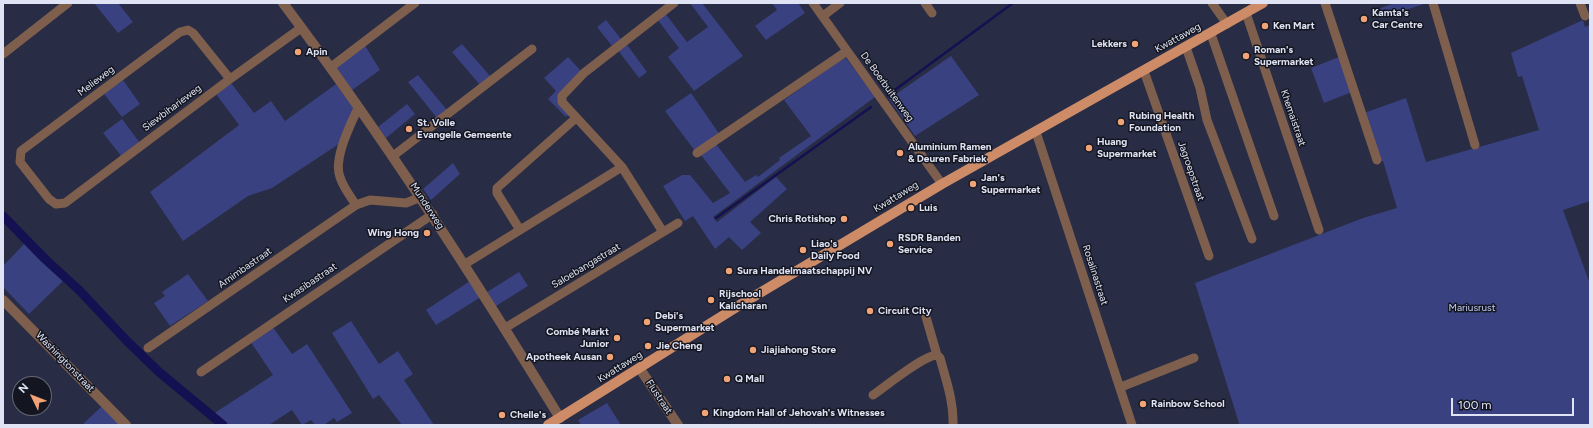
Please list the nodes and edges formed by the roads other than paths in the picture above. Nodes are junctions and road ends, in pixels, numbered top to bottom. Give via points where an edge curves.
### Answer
1 (68, 3) edge
2 (283, 3) edge
3 (415, 3) edge
4 (674, 3) edge
5 (813, 3) edge
6 (840, 3) edge
7 (925, 3) edge
8 (1212, 3) edge
9 (1263, 3) edge
10 (1325, 3) edge
11 (1433, 3) edge
12 (1580, 3) edge
13 (932, 13) dead end
14 (1246, 13) junction
15 (822, 16) junction
16 (1585, 16) dead end
17 (1227, 24) junction
18 (301, 28) junction
19 (1210, 34) junction
20 (1186, 47) junction
21 (532, 49) dead end
22 (847, 51) junction
23 (3, 54) edge
24 (331, 67) junction
25 (1144, 71) junction
26 (230, 79) junction
27 (358, 108) junction
28 (576, 118) junction
29 (1036, 132) junction
30 (1475, 145) dead end
31 (697, 153) dead end
32 (393, 156) junction
33 (1377, 160) dead end
34 (622, 167) junction
35 (942, 184) junction
36 (422, 197) junction
37 (56, 204) joint
38 (356, 205) junction
39 (433, 214) junction
40 (1274, 216) dead end
41 (678, 223) dead end
42 (520, 230) junction
43 (1319, 230) dead end
44 (663, 232) junction
45 (1252, 239) dead end
46 (1209, 256) dead end
47 (465, 264) junction
48 (3, 300) edge
49 (926, 317) dead end
50 (505, 328) junction
51 (148, 348) dead end
52 (937, 355) junction
53 (1194, 358) dead end
54 (640, 369) junction
55 (201, 372) dead end
56 (1121, 387) junction
57 (873, 395) dead end
58 (560, 418) junction
59 (126, 425) edge
60 (548, 425) edge
61 (678, 425) edge
62 (953, 425) edge
63 (1132, 425) edge

1 - 23 street
2 - 18 street, Munderweg
3 - 24 street
4 - 28 street via 584,73 565,91 562,102
5 - 15 street, De Boerbuitenweg
6 - 15 street
7 - 13 street
8 - 17 street
9 - 14 main road, Kwattaweg
10 - 33 street
11 - 30 street
12 - 16 street
14 - 17 main road, Kwattaweg
14 - 43 street, Khemaistraat
15 - 22 street, De Boerbuitenweg
17 - 19 main road, Kwattaweg
18 - 24 street, Munderweg
18 - 26 street, Siewbiharieweg
19 - 20 main road, Kwattaweg
19 - 40 street
20 - 25 main road, Kwattaweg
20 - 45 street via 1200,88 1207,120
21 - 32 street
22 - 31 street
22 - 35 street, De Boerbuitenweg
24 - 27 street, Munderweg
25 - 29 main road, Kwattaweg
25 - 46 street, Jagroepstraat
26 - 37 street, Siewbiharieweg via 64,203
26 - 37 street, Melieweg via 193,33 188,30 180,32 21,151 20,162 49,199
27 - 32 street, Munderweg
27 - 38 street via 338,164 340,178
28 - 34 street
28 - 42 street via 497,188 497,193
29 - 35 main road, Kwattaweg
29 - 56 street, Rosalinastraat
32 - 36 street, Munderweg
34 - 42 street
34 - 44 street
35 - 54 main road, Kwattaweg via 750,299
36 - 38 street via 406,203 370,200
36 - 39 street, Munderweg
38 - 51 street, Amimbastraat
39 - 47 street, Munderweg
39 - 55 street, Kwasibastraat
41 - 44 street, Saloebangastraat
42 - 47 street
44 - 50 street, Saloebangastraat
47 - 50 street, Munderweg
48 - 59 street, Washingtonstraat
49 - 52 street
50 - 58 street, Munderweg
52 - 57 street via 920,362
52 - 62 street via 950,395 954,414
53 - 56 street
54 - 58 main road, Kwattaweg
54 - 61 street, Flustraat
56 - 63 street, Rosalinastraat
58 - 60 main road, Kwattaweg

